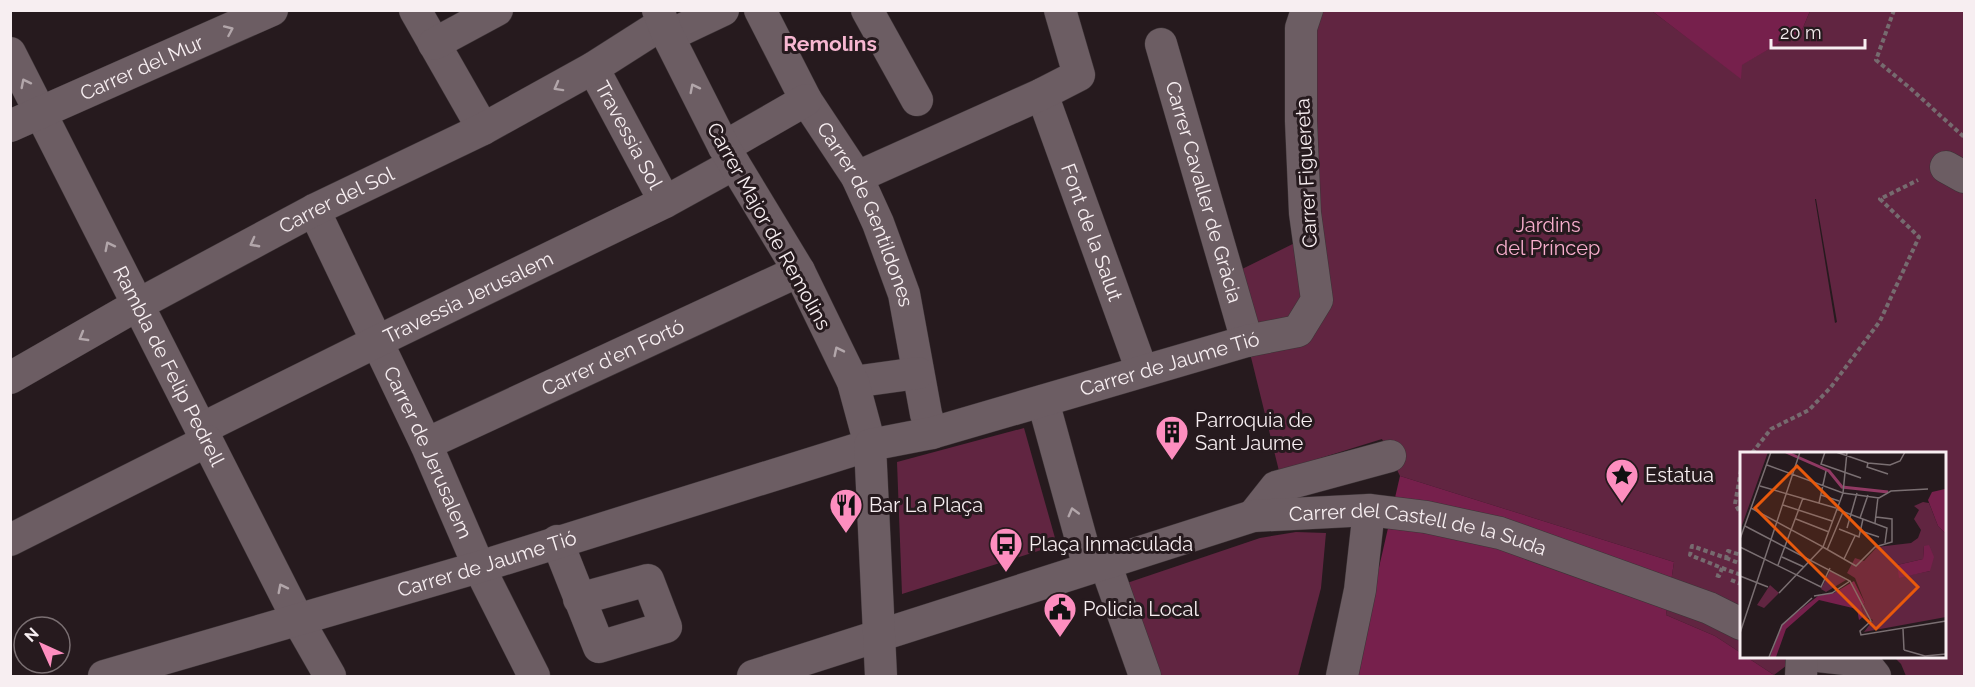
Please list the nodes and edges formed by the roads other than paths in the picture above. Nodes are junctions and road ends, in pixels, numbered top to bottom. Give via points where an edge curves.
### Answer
1 (272, 10) edge
2 (415, 10) edge
3 (497, 10) edge
4 (723, 10) edge
5 (760, 10) edge
6 (867, 10) edge
7 (1060, 10) edge
8 (1307, 10) edge
9 (662, 24) edge
10 (434, 44) junction
11 (1161, 44) dead end
12 (10, 53) edge
13 (593, 68) junction
14 (1042, 94) junction
15 (806, 100) junction
16 (917, 100) dead end
17 (40, 112) junction
18 (10, 126) edge
19 (483, 129) junction
20 (729, 155) junction
21 (857, 177) junction
22 (666, 202) junction
23 (314, 210) junction
24 (799, 271) junction
25 (139, 304) junction
26 (1298, 331) joint
27 (1246, 341) junction
28 (376, 342) junction
29 (1142, 371) junction
30 (918, 373) junction
31 (10, 378) edge
32 (853, 382) junction
33 (1043, 401) junction
34 (932, 434) junction
35 (204, 435) junction
36 (426, 444) junction
37 (870, 446) junction
38 (1390, 456) dead end
39 (1369, 510) junction
40 (1253, 516) junction
41 (10, 540) edge
42 (557, 541) junction
43 (1097, 566) junction
44 (479, 567) junction
45 (579, 599) dead end
46 (298, 620) junction
47 (1740, 624) edge
48 (878, 636) junction
49 (1802, 657) edge
50 (1827, 657) edge
51 (104, 676) edge
52 (330, 676) edge
53 (534, 676) edge
54 (753, 676) edge
55 (881, 676) edge
56 (1145, 676) edge
57 (1342, 676) edge
58 (1801, 676) edge
59 (1875, 676) edge

17 -> 1 street, Carrer del Mur
2 - 10 street
3 - 10 street
4 - 9 street, Carrer del Sol
5 - 15 street, Carrer de Gentildones
6 - 16 street
7 - 14 street via 1079,75
8 - 26 street, Carrer Figuereta via 1301,28 1301,121 1305,213 1317,300
9 - 13 street, Carrer del Sol
20 -> 9 street, Carrer Major de Remolins
10 - 19 street
11 - 27 street, Carrer Cavaller de Gràcia
17 -> 12 street, Rambla de Felip Pedrell
13 -> 19 street, Carrer del Sol
13 - 22 street, Travessia Sol
14 - 21 street
14 - 29 street, Font de la Salut
15 - 20 street, Travessia Jerusalem
15 - 21 street, Carrer de Gentildones
17 - 18 street, Carrer del Mur
25 -> 17 street, Rambla de Felip Pedrell
19 - 23 street, Carrer del Sol
20 - 22 street, Travessia Jerusalem
20 - 24 street, Carrer Major de Remolins
21 - 30 street, Carrer de Gentildones via 904,294
22 - 28 street, Travessia Jerusalem
23 -> 25 street, Carrer del Sol
23 - 28 street, Carrer de Jerusalem
32 -> 24 street, Carrer Major de Remolins
24 - 36 street, Carrer d'en Fortó
25 -> 31 street, Carrer del Sol
25 - 35 street, Rambla de Felip Pedrell
26 - 27 street, Carrer de Jaume Tió
27 - 29 street, Carrer de Jaume Tió
28 - 35 street, Travessia Jerusalem
28 - 36 street, Carrer de Jerusalem
29 - 33 street, Carrer de Jaume Tió
30 - 32 street
30 - 34 street, Carrer de Gentildones
32 - 37 street, Carrer Major de Remolins
33 - 34 street, Carrer de Jaume Tió
43 -> 33 street
34 - 37 street, Carrer de Jaume Tió
35 - 41 street, Travessia Jerusalem
46 -> 35 street, Rambla de Felip Pedrell
36 - 44 street, Carrer de Jerusalem
37 - 42 street, Carrer de Jaume Tió
37 - 48 street, Carrer Major de Remolins
38 - 40 street via 1276,487
39 - 40 street, Carrer del Castell de la Suda via 1316,522
39 - 47 street, Carrer del Castell de la Suda via 1500,533 1709,608
39 - 57 street via 1360,590
40 - 43 street, Carrer del Castell de la Suda
42 - 44 street, Carrer de Jaume Tió
42 - 45 street
43 - 48 street, Carrer del Castell de la Suda
43 - 56 street
44 - 46 street, Carrer de Jaume Tió
44 - 53 street, Carrer de Jerusalem
46 - 51 street, Carrer de Jaume Tió
46 - 52 street, Rambla de Felip Pedrell
48 - 54 street, Carrer del Castell de la Suda
48 - 55 street, Carrer Major de Remolins
49 - 58 street
50 - 59 street via 1863,661

